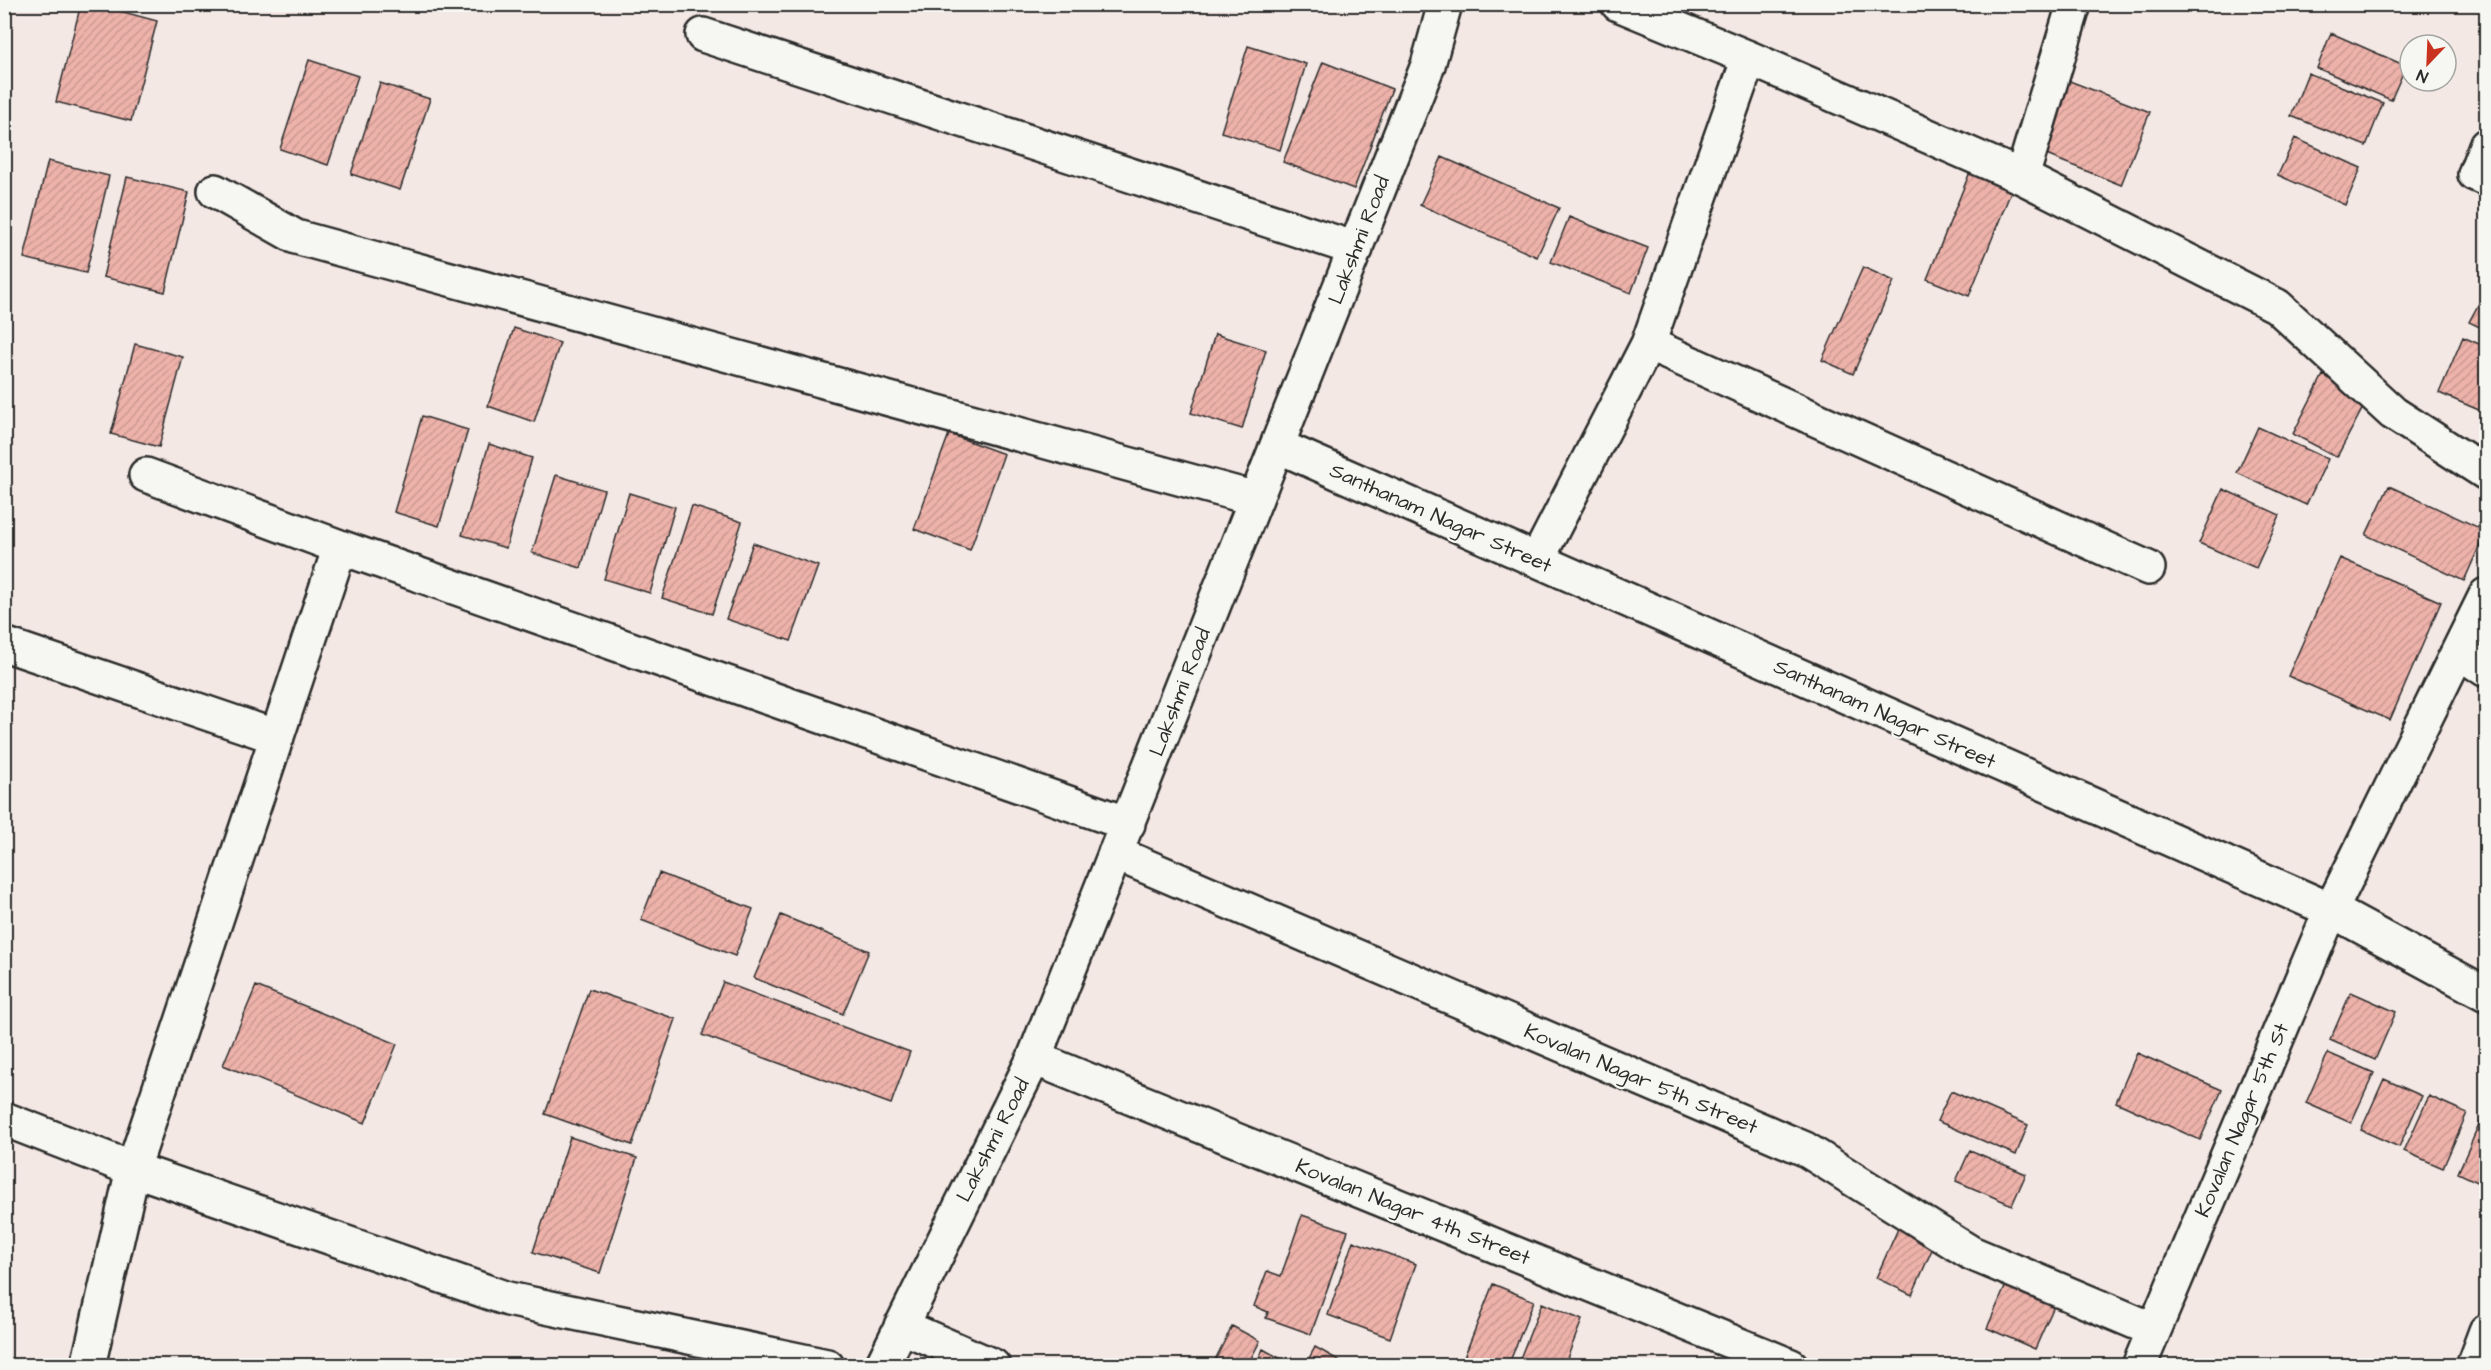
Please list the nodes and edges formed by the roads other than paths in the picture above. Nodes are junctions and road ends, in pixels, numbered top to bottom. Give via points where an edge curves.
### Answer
1 (1445, 4) edge
2 (1618, 4) edge
3 (2074, 4) edge
4 (703, 35) dead end
5 (1749, 58) junction
6 (2487, 146) edge
7 (2022, 177) junction
8 (2487, 179) edge
9 (215, 191) dead end
10 (1356, 249) junction
11 (1648, 345) junction
12 (1278, 446) junction
13 (2487, 472) edge
14 (146, 475) dead end
15 (1256, 499) junction
16 (340, 547) junction
17 (1537, 560) junction
18 (2148, 568) dead end
19 (2487, 595) edge
20 (4, 644) edge
21 (2459, 652) junction
22 (2487, 670) edge
23 (277, 737) junction
24 (1122, 839) junction
25 (2331, 910) junction
26 (2487, 994) edge
27 (1035, 1058) junction
28 (4, 1119) edge
29 (133, 1169) junction
30 (901, 1326) junction
31 (2154, 1330) junction
32 (2487, 1331) edge
33 (88, 1365) edge
34 (827, 1365) edge
35 (882, 1365) edge
36 (993, 1365) edge
37 (1791, 1365) edge
38 (2139, 1365) edge
39 (2473, 1365) edge

1 - 10 street, Lakshmi Road via 1428,65
2 - 5 street
3 - 7 street
4 - 10 street
5 - 7 street
5 - 11 street
6 - 8 street via 2475,174
7 - 13 street via 2277,306 2393,413
9 - 15 street via 296,237
10 - 12 street, Lakshmi Road
11 - 17 street
11 - 18 street
12 - 15 street, Lakshmi Road
12 - 17 street, Santhanam Nagar Street
14 - 16 street, Kovalan Nagar 5th Street
15 - 24 street, Lakshmi Road
16 - 23 street
16 - 24 street, Kovalan Nagar 5th Street
17 - 25 street, Santhanam Nagar Street
19 - 21 street, Kovalan Nagar 5th St
20 - 23 street
21 - 22 street
21 - 25 street, Kovalan Nagar 5th St
23 - 29 street
24 - 27 street, Lakshmi Road
24 - 31 street, Kovalan Nagar 5th Street via 1805,1149 1971,1253
25 - 26 street, Santhanam Nagar Street
25 - 31 street, Kovalan Nagar 5th St
27 - 30 street, Lakshmi Road
27 - 37 street, Kovalan Nagar 4th Street
28 - 29 street
29 - 33 street
29 - 34 street via 508,1299
30 - 35 street, Lakshmi Road
30 - 36 street
31 - 38 street, Kovalan Nagar 5th St
32 - 39 street

